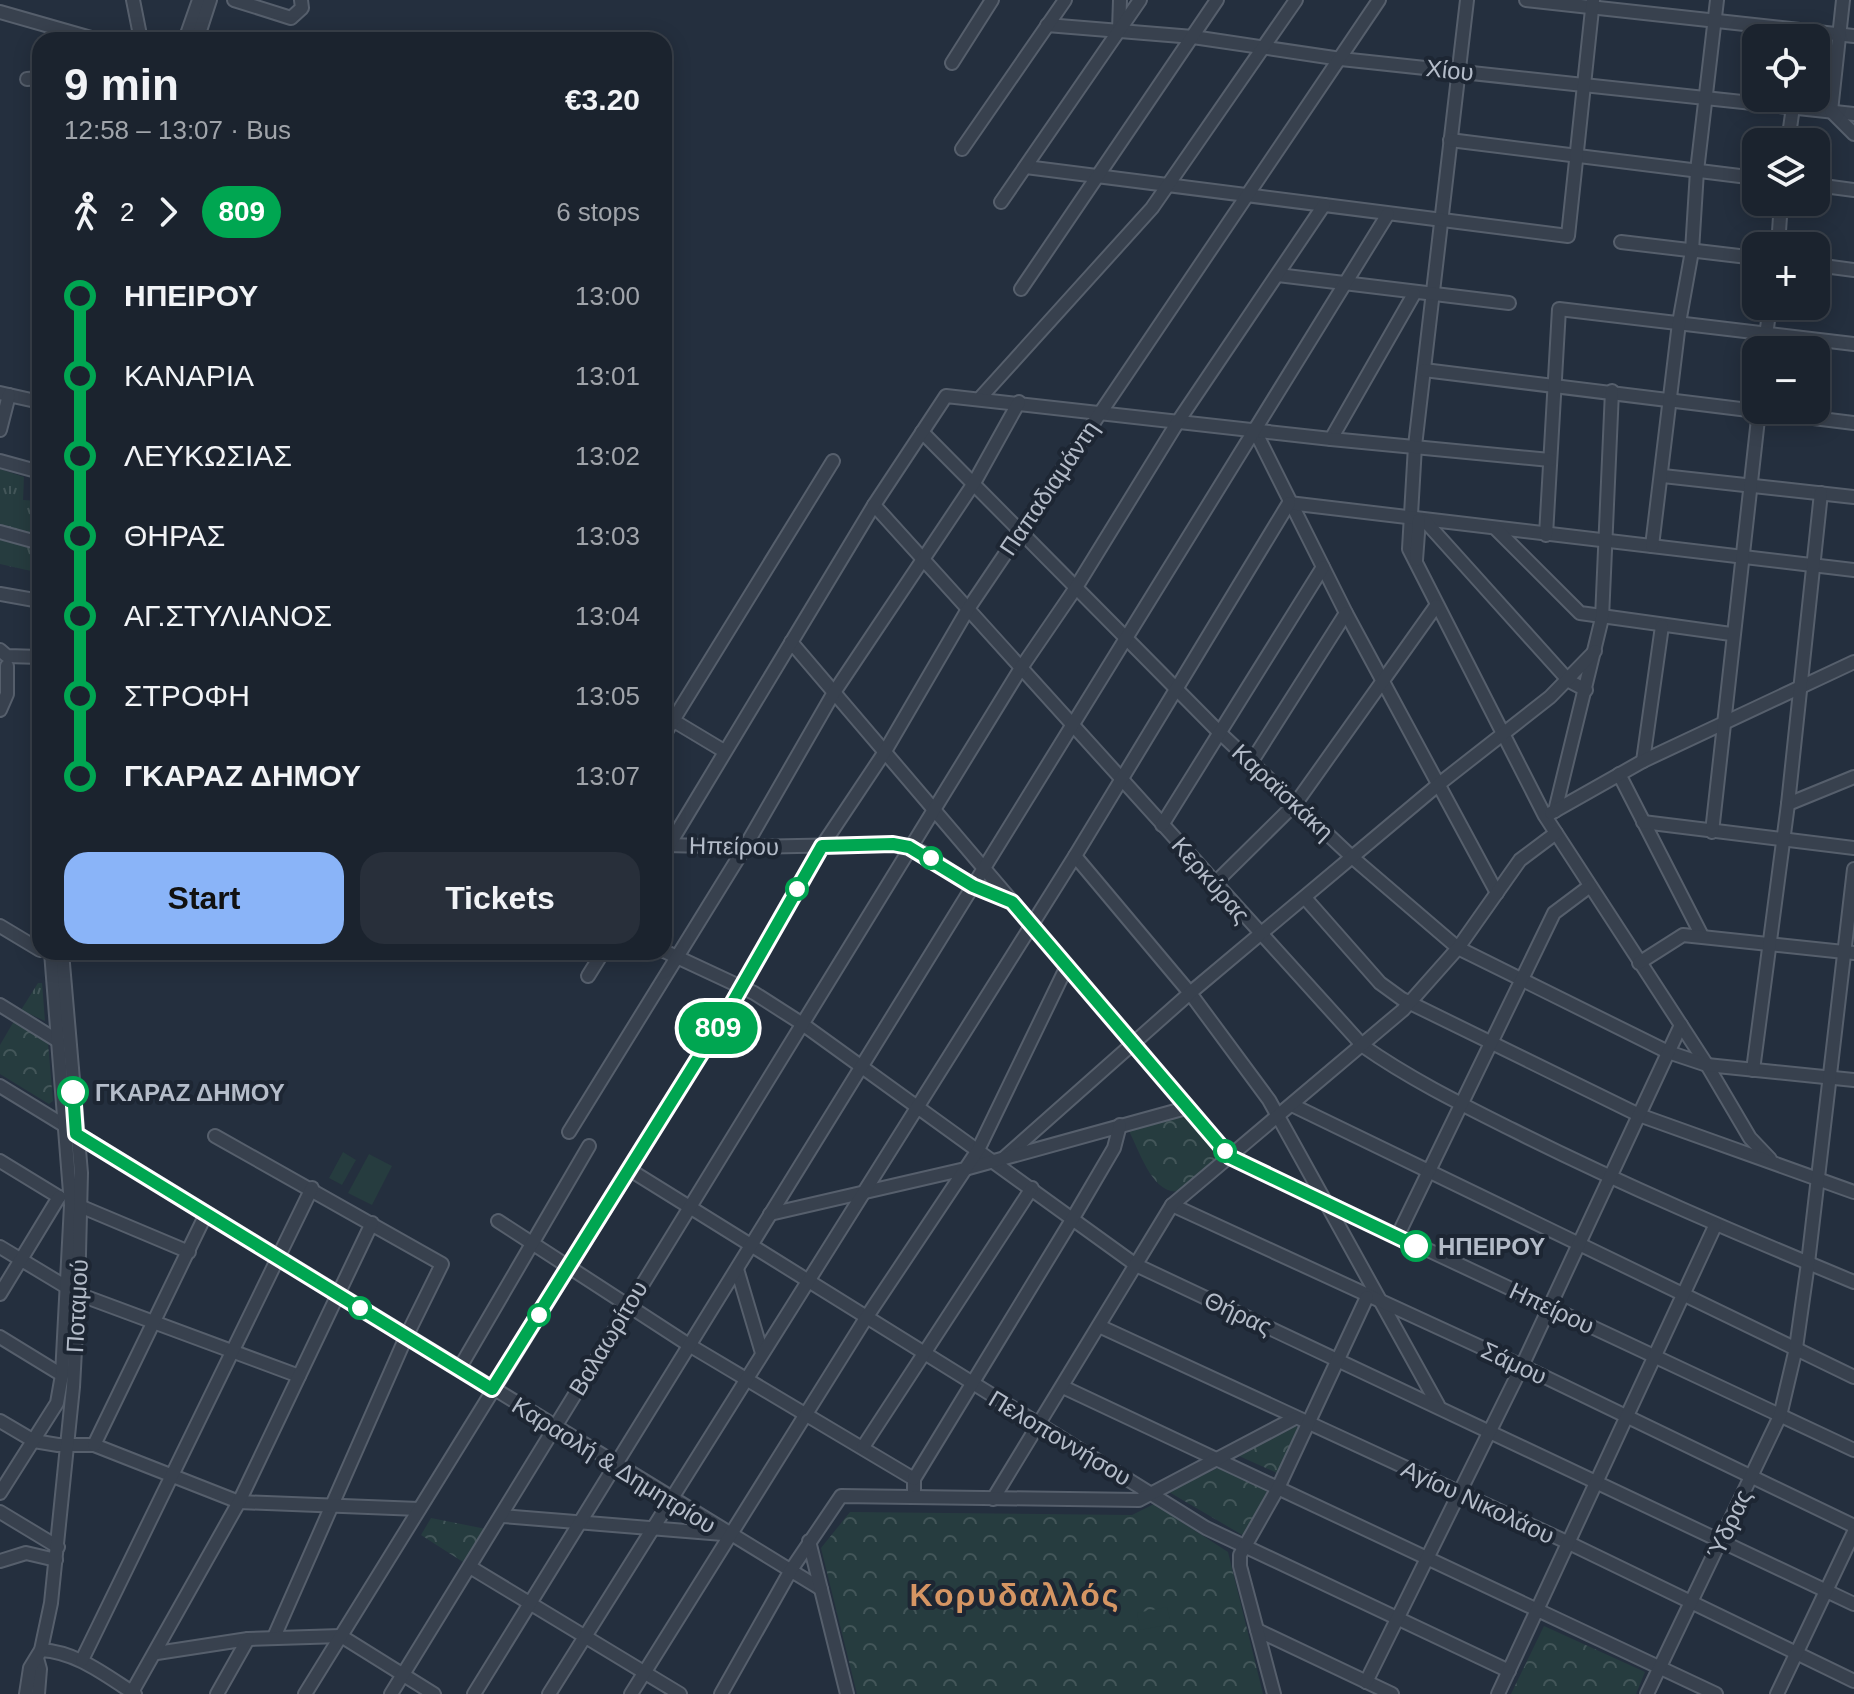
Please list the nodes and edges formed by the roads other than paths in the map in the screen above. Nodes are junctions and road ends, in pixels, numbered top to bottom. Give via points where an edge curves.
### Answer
1 (133, 0) edge
2 (199, 0) edge
3 (210, 0) edge
4 (234, 0) edge
5 (301, 0) edge
6 (992, 0) edge
7 (1065, 0) edge
8 (1120, 0) edge
9 (1140, 0) edge
10 (1217, 0) edge
11 (1296, 0) edge
12 (1379, 0) edge
13 (1467, 0) edge
14 (1526, 0) edge
15 (1717, 0) edge
16 (1843, 0) edge
17 (1592, 4) edge
18 (0, 12) edge
19 (1715, 21) junction
20 (1047, 25) junction
21 (1119, 30) junction
22 (60, 32) edge
23 (139, 32) edge
24 (188, 32) edge
25 (200, 32) edge
26 (1838, 35) junction
27 (1854, 36) edge
28 (1193, 37) junction
29 (1266, 46) junction
30 (1341, 59) junction
31 (952, 63) dead end
32 (1459, 70) junction
33 (1583, 84) junction
34 (1705, 97) junction
35 (1742, 101) edge
36 (1831, 111) junction
37 (1854, 114) edge
38 (1854, 134) edge
39 (1450, 140) junction
40 (962, 149) dead end
41 (1576, 156) junction
42 (1026, 167) junction
43 (1697, 171) junction
44 (1742, 176) edge
45 (1098, 178) junction
46 (1168, 187) junction
47 (1830, 187) edge
48 (1854, 190) edge
49 (1246, 195) junction
50 (1001, 202) dead end
51 (1324, 205) junction
52 (1388, 214) junction
53 (1440, 221) junction
54 (1621, 242) dead end
55 (1692, 251) junction
56 (1742, 256) edge
57 (1830, 267) edge
58 (1854, 270) edge
59 (1278, 275) junction
60 (1344, 285) junction
61 (1021, 289) dead end
62 (1414, 294) junction
63 (1433, 296) junction
64 (1509, 303) dead end
65 (1768, 320) edge
66 (1679, 323) junction
67 (1765, 334) junction
68 (1854, 344) edge
69 (1424, 370) junction
70 (1553, 385) junction
71 (1612, 391) junction
72 (4, 394) edge
73 (981, 397) junction
74 (1671, 398) junction
75 (32, 400) edge
76 (1019, 402) junction
77 (1742, 408) edge
78 (1101, 411) junction
79 (1179, 420) junction
80 (1830, 420) edge
81 (1854, 423) edge
82 (1758, 424) edge
83 (1254, 429) junction
84 (0, 430) edge
85 (922, 432) junction
86 (1331, 439) junction
87 (1415, 446) junction
88 (1550, 460) junction
89 (0, 461) edge
90 (833, 461) dead end
91 (32, 470) edge
92 (1663, 476) junction
93 (974, 483) junction
94 (1751, 484) junction
95 (1821, 493) junction
96 (1854, 497) edge
97 (1289, 503) junction
98 (874, 505) junction
99 (1418, 520) junction
100 (1496, 529) junction
101 (1020, 530) junction
102 (0, 532) edge
103 (1546, 535) junction
104 (1604, 539) junction
105 (32, 541) edge
106 (1652, 546) junction
107 (1741, 555) junction
108 (922, 561) junction
109 (1813, 564) junction
110 (1323, 567) junction
111 (1854, 570) edge
112 (1075, 589) junction
113 (0, 594) edge
114 (32, 600) edge
115 (1436, 606) junction
116 (968, 609) junction
117 (1346, 613) junction
118 (1602, 618) junction
119 (1662, 626) junction
120 (1731, 634) junction
121 (1126, 638) junction
122 (791, 642) junction
123 (1595, 651) junction
124 (32, 658) edge
125 (4, 660) edge
126 (1854, 662) edge
127 (1021, 668) junction
128 (1383, 680) junction
129 (1569, 681) junction
130 (1801, 685) junction
131 (1176, 686) junction
132 (1586, 690) junction
133 (833, 694) junction
134 (0, 710) edge
135 (672, 713) edge
136 (672, 720) edge
137 (1722, 722) junction
138 (1072, 726) junction
139 (1220, 733) junction
140 (1501, 735) junction
141 (724, 751) junction
142 (884, 753) junction
143 (1252, 761) junction
144 (1643, 761) junction
145 (1619, 774) junction
146 (1854, 777) edge
147 (1122, 779) junction
148 (1439, 784) junction
149 (1296, 803) junction
150 (1788, 804) junction
151 (934, 809) junction
152 (1550, 814) junction
153 (1643, 822) junction
154 (1162, 825) junction
155 (1712, 832) junction
156 (1556, 833) junction
157 (672, 837) edge
158 (1782, 840) junction
159 (672, 845) edge
160 (822, 846) junction
161 (745, 847) junction
162 (909, 847) junction
163 (1854, 848) edge
164 (1075, 856) junction
165 (1353, 858) junction
166 (986, 869) junction
167 (1854, 869) edge
168 (1214, 884) junction
169 (973, 886) junction
170 (1590, 886) junction
171 (1497, 893) junction
172 (1306, 899) junction
173 (1012, 902) junction
174 (1031, 924) junction
175 (0, 926) edge
176 (1259, 935) junction
177 (1702, 936) junction
178 (32, 943) edge
179 (1768, 945) junction
180 (1458, 948) junction
181 (672, 951) edge
182 (1849, 953) edge
183 (672, 955) edge
184 (51, 960) edge
185 (51, 960) edge
186 (598, 960) edge
187 (667, 960) edge
188 (1639, 963) junction
189 (1067, 966) junction
190 (588, 976) dead end
191 (1520, 979) junction
192 (739, 987) junction
193 (1190, 993) junction
194 (1411, 1002) junction
195 (0, 1005) edge
196 (801, 1023) junction
197 (1681, 1025) junction
198 (58, 1041) junction
199 (1492, 1041) junction
200 (1133, 1046) junction
201 (1363, 1046) junction
202 (1668, 1052) junction
203 (1707, 1065) junction
204 (864, 1067) junction
205 (1753, 1070) junction
206 (1829, 1077) junction
207 (1854, 1080) edge
208 (0, 1086) edge
209 (1461, 1103) junction
210 (917, 1105) junction
211 (1292, 1105) junction
212 (1186, 1108) junction
213 (1639, 1115) junction
214 (1279, 1117) junction
215 (1120, 1125) junction
216 (70, 1130) junction
217 (569, 1132) dead end
218 (215, 1136) dead end
219 (589, 1146) dead end
220 (978, 1150) junction
221 (1230, 1157) junction
222 (999, 1159) junction
223 (1770, 1159) junction
224 (0, 1161) edge
225 (965, 1169) junction
226 (1429, 1169) junction
227 (630, 1170) junction
228 (1817, 1176) junction
229 (1609, 1178) junction
230 (312, 1188) junction
231 (1032, 1188) junction
232 (863, 1191) junction
233 (1854, 1192) edge
234 (65, 1196) junction
235 (1172, 1205) junction
236 (1327, 1205) junction
237 (82, 1207) junction
238 (689, 1209) junction
239 (206, 1214) junction
240 (770, 1214) junction
241 (1073, 1218) junction
242 (498, 1221) dead end
243 (372, 1223) junction
244 (1715, 1226) junction
245 (1397, 1237) junction
246 (1579, 1241) junction
247 (534, 1245) junction
248 (751, 1245) junction
249 (0, 1247) edge
250 (579, 1248) junction
251 (189, 1252) junction
252 (275, 1257) junction
253 (21, 1260) junction
254 (1808, 1263) junction
255 (1136, 1265) junction
256 (568, 1267) junction
257 (737, 1269) junction
258 (807, 1280) junction
259 (1854, 1282) edge
260 (73, 1291) junction
261 (1684, 1293) junction
262 (0, 1294) edge
263 (339, 1295) junction
264 (1367, 1297) junction
265 (1382, 1304) junction
266 (628, 1305) junction
267 (1550, 1306) junction
268 (866, 1318) junction
269 (155, 1323) junction
270 (1099, 1326) junction
271 (0, 1337) edge
272 (406, 1337) junction
273 (689, 1345) junction
274 (1796, 1348) junction
275 (230, 1351) junction
276 (762, 1353) junction
277 (921, 1353) junction
278 (1655, 1357) junction
279 (1338, 1360) junction
280 (1522, 1366) junction
281 (459, 1369) junction
282 (62, 1375) junction
283 (299, 1376) junction
284 (1854, 1377) edge
285 (746, 1378) junction
286 (972, 1385) junction
287 (1063, 1387) junction
288 (492, 1389) junction
289 (1438, 1406) junction
290 (807, 1412) junction
291 (1780, 1416) junction
292 (1627, 1419) junction
293 (0, 1421) edge
294 (1301, 1421) junction
295 (1038, 1424) junction
296 (554, 1428) junction
297 (1490, 1430) junction
298 (34, 1441) junction
299 (94, 1445) junction
300 (67, 1446) junction
301 (863, 1447) junction
302 (1854, 1450) edge
303 (1217, 1460) junction
304 (615, 1465) junction
305 (169, 1476) junction
306 (1751, 1477) junction
307 (914, 1479) junction
308 (1597, 1481) junction
309 (1278, 1488) junction
310 (0, 1493) edge
311 (1459, 1494) junction
312 (1153, 1495) junction
313 (914, 1496) junction
314 (670, 1499) junction
315 (993, 1499) junction
316 (239, 1502) junction
317 (331, 1506) junction
318 (419, 1509) junction
319 (0, 1512) edge
320 (503, 1516) junction
321 (582, 1522) junction
322 (1854, 1526) edge
323 (653, 1527) junction
324 (1854, 1532) edge
325 (728, 1534) junction
326 (809, 1541) junction
327 (1721, 1541) junction
328 (1569, 1543) junction
329 (1244, 1547) junction
330 (57, 1554) junction
331 (1427, 1557) junction
332 (0, 1561) edge
333 (470, 1567) junction
334 (790, 1572) junction
335 (821, 1589) junction
336 (1826, 1591) junction
337 (531, 1604) junction
338 (1854, 1604) edge
339 (1691, 1605) junction
340 (1538, 1608) junction
341 (1397, 1618) junction
342 (1257, 1630) junction
343 (341, 1636) junction
344 (585, 1636) junction
345 (274, 1637) junction
346 (248, 1639) junction
347 (157, 1653) junction
348 (1796, 1653) junction
349 (39, 1654) junction
350 (82, 1660) junction
351 (1660, 1667) junction
352 (1509, 1671) junction
353 (644, 1672) junction
354 (403, 1675) junction
355 (1854, 1681) edge
356 (1366, 1682) junction
357 (133, 1693) edge
358 (26, 1694) edge
359 (38, 1694) edge
360 (217, 1694) edge
361 (305, 1694) edge
362 (391, 1694) edge
363 (434, 1694) edge
364 (474, 1694) edge
365 (549, 1694) edge
366 (631, 1694) edge
367 (680, 1694) edge
368 (721, 1694) edge
369 (847, 1694) edge
370 (1274, 1694) edge
371 (1392, 1694) edge
372 (1498, 1694) edge
373 (1647, 1694) edge
374 (1716, 1694) edge
375 (1777, 1694) edge

1 - 23 street
2 - 24 street
3 - 25 street
4 - 5 street via 291,18 302,8
6 - 31 street
7 - 20 street
8 - 21 street
9 - 21 street
10 - 28 street
11 - 29 street
12 - 30 street, Παπαδιαμάντη
13 - 32 street
14 - 17 street
15 - 19 street
16 - 26 street
17 - 19 street
17 - 33 street
18 - 22 street
19 - 26 street
19 - 34 street
20 - 21 street, Χίου
20 - 40 street
21 - 28 street, Χίου
21 - 42 street
26 - 27 street
26 - 36 street
28 - 29 street, Χίου
28 - 45 street
29 - 30 street, Χίου
29 - 46 street
30 - 32 street, Χίου
30 - 49 street, Παπαδιαμάντη
32 - 33 street, Χίου
32 - 39 street
33 - 34 street, Χίου
33 - 41 street
34 - 35 street, Χίου
34 - 43 street
36 - 37 street, Χίου
36 - 38 street
39 - 41 street
39 - 53 street
41 - 43 street
41 - 53 street via 1568,236
42 - 45 street
42 - 50 street
43 - 44 street
43 - 55 street
45 - 46 street
45 - 61 street
46 - 49 street
46 - 73 street
47 - 48 street
49 - 51 street
49 - 78 street, Παπαδιαμάντη
51 - 52 street
51 - 59 street, Βαλαωρίτου
52 - 53 street
52 - 60 street
53 - 63 street
54 - 55 street
55 - 56 street
55 - 66 street
57 - 58 street
59 - 60 street
59 - 79 street, Βαλαωρίτου
60 - 62 street
60 - 83 street
62 - 63 street
62 - 86 street
63 - 64 street
63 - 69 street
65 - 67 street
66 - 67 street
66 - 70 street via 1559,309
66 - 74 street
67 - 68 street
69 - 70 street
69 - 87 street
70 - 71 street
70 - 88 street
71 - 74 street
71 - 104 street
72 - 75 street
72 - 84 street
73 - 76 street
73 - 85 street via 946,396
74 - 77 street
74 - 92 street
76 - 78 street
76 - 93 street
78 - 79 street
78 - 101 street, Παπαδιαμάντη
79 - 83 street
79 - 112 street, Βαλαωρίτου
80 - 81 street
82 - 94 street
83 - 86 street
83 - 97 street
83 - 121 street
85 - 93 street, Καραϊσκάκη
85 - 98 street
86 - 87 street
87 - 88 street
87 - 99 street
88 - 103 street
89 - 91 street
90 - 135 street
92 - 94 street
92 - 106 street
93 - 101 street, Καραϊσκάκη
93 - 108 street
94 - 95 street
94 - 107 street
95 - 96 street
95 - 109 street
97 - 99 street
97 - 110 street
97 - 131 street
98 - 108 street, Κερκύρας
98 - 122 street
99 - 100 street
99 - 115 street via 1408,542
99 - 129 street
100 - 103 street
100 - 118 street via 1573,608
101 - 112 street, Καραϊσκάκη
101 - 116 street, Παπαδιαμάντη
102 - 105 street
103 - 104 street
104 - 106 street
104 - 118 street
106 - 107 street
107 - 109 street
107 - 120 street
108 - 116 street, Κερκύρας
108 - 133 street
109 - 111 street
109 - 130 street
110 - 117 street
110 - 139 street
112 - 121 street, Καραϊσκάκη
112 - 127 street, Βαλαωρίτου
113 - 114 street
115 - 128 street
115 - 140 street
116 - 127 street, Κερκύρας
116 - 142 street, Παπαδιαμάντη
117 - 128 street
117 - 143 street
118 - 119 street
118 - 123 street
119 - 120 street
119 - 144 street
120 - 137 street
121 - 131 street, Καραϊσκάκη
121 - 138 street
122 - 133 street
122 - 141 street
123 - 129 street
123 - 132 street
124 - 125 street
125 - 134 street via 7,694
126 - 130 street
127 - 138 street, Κερκύρας
127 - 151 street, Βαλαωρίτου
128 - 148 street
128 - 149 street
129 - 132 street
129 - 140 street
130 - 137 street
130 - 150 street
131 - 139 street, Καραϊσκάκη
131 - 147 street
132 - 152 street
133 - 142 street
133 - 161 street
136 - 141 street
137 - 144 street
137 - 155 street
138 - 147 street, Κερκύρας
138 - 166 street
139 - 143 street, Καραϊσκάκη
139 - 154 street
140 - 148 street
140 - 152 street
141 - 157 street
142 - 151 street
142 - 160 street, Παπαδιαμάντη
143 - 149 street, Καραϊσκάκη
144 - 145 street
145 - 152 street
145 - 153 street
146 - 150 street
147 - 154 street, Κερκύρας
147 - 164 street
148 - 165 street
148 - 171 street
149 - 165 street, Καραϊσκάκη
149 - 168 street
150 - 158 street
151 - 162 street, Βαλαωρίτου
151 - 166 street
152 - 156 street
153 - 155 street
153 - 177 street
154 - 168 street, Κερκύρας
155 - 158 street
156 - 170 street
156 - 171 street via 1520,860
158 - 163 street
158 - 179 street
159 - 161 street, Ηπείρου
160 - 161 street, Ηπείρου
160 - 162 street, Ηπείρου
160 - 192 street, Παπαδιαμάντη
161 - 181 street
162 - 169 street, Ηπείρου
162 - 196 street, Βαλαωρίτου
164 - 174 street
164 - 193 street
165 - 172 street
165 - 180 street, Καραϊσκάκη
166 - 169 street
166 - 173 street
167 - 182 street, Ύδρας
168 - 176 street, Κερκύρας
169 - 173 street, Ηπείρου
169 - 204 street
170 - 188 street
170 - 191 street via 1554,913
171 - 180 street
172 - 176 street
172 - 194 street via 1380,983
173 - 174 street, Ηπείρου
174 - 189 street, Ηπείρου
174 - 210 street
175 - 178 street
176 - 193 street
176 - 201 street, Κερκύρας
177 - 179 street
177 - 188 street via 1683,935
179 - 182 street
179 - 205 street
180 - 191 street, Καραϊσκάκη
180 - 194 street
182 - 206 street, Ύδρας
183 - 192 street, Θήρας
184 - 198 street, Ποταμού
185 - 216 street, Ποταμού
186 - 190 street
187 - 217 street
188 - 197 street
189 - 200 street, Ηπείρου
189 - 220 street
191 - 199 street
191 - 202 street, Καραϊσκάκη
192 - 196 street, Θήρας
192 - 227 street, Παπαδιαμάντη
192 - 250 street, Παπαδιαμάντη via 666,1096
193 - 200 street
193 - 214 street
194 - 199 street
194 - 201 street
195 - 198 street
196 - 204 street, Θήρας
196 - 238 street, Βαλαωρίτου
197 - 202 street
197 - 203 street
198 - 216 street, Ποταμού
199 - 209 street
199 - 213 street
200 - 212 street, Ηπείρου
200 - 222 street
201 - 209 street, Κερκύρας
201 - 211 street
202 - 203 street, Καραϊσκάκη
202 - 213 street
203 - 205 street, Καραϊσκάκη
203 - 223 street via 1750,1138
204 - 210 street, Θήρας
204 - 240 street
205 - 206 street, Καραϊσκάκη
206 - 207 street, Καραϊσκάκη
206 - 228 street, Ύδρας
208 - 216 street, Καραολή & Δημητρίου
209 - 226 street
209 - 229 street, Κερκύρας
210 - 220 street, Θήρας
210 - 232 street
211 - 214 street
211 - 226 street
212 - 215 street
212 - 221 street, Ηπείρου
213 - 223 street
213 - 229 street
214 - 221 street
214 - 236 street
215 - 222 street
215 - 241 street via 1114,1148
216 - 234 street, Ποταμού
216 - 237 street, Ποταμού
216 - 239 street, Καραολή & Δημητρίου
218 - 230 street
219 - 247 street
220 - 222 street, Θήρας
220 - 225 street
221 - 235 street
221 - 236 street, Ηπείρου
222 - 225 street
222 - 231 street, Θήρας
223 - 228 street
224 - 234 street
225 - 232 street
225 - 268 street
226 - 245 street
226 - 246 street
227 - 238 street, Πελοποννήσου
227 - 250 street, Παπαδιαμάντη
228 - 233 street
228 - 254 street, Ύδρας
229 - 244 street, Κερκύρας
229 - 246 street
230 - 243 street
230 - 252 street
231 - 241 street, Θήρας
231 - 277 street
232 - 240 street
232 - 258 street
234 - 253 street
234 - 260 street, Ποταμού
235 - 255 street
235 - 264 street, Σάμου
236 - 245 street, Ηπείρου
236 - 265 street
237 - 251 street
237 - 260 street, Ποταμού
238 - 248 street, Πελοποννήσου
238 - 266 street, Βαλαωρίτου
239 - 251 street
239 - 252 street, Καραολή & Δημητρίου
240 - 248 street
241 - 255 street, Θήρας
241 - 286 street
242 - 247 street
243 - 263 street
243 - 272 street via 442,1264
244 - 254 street, Κερκύρας
244 - 261 street
245 - 267 street, Ηπείρου
246 - 261 street
246 - 267 street
247 - 256 street
247 - 281 street
248 - 257 street
248 - 258 street, Πελοποννήσου
249 - 253 street
250 - 256 street, Παπαδιαμάντη
251 - 269 street
252 - 263 street, Καραολή & Δημητρίου
252 - 275 street
253 - 260 street
253 - 262 street
254 - 259 street, Κερκύρας
254 - 274 street, Ύδρας
255 - 270 street
255 - 279 street, Θήρας
256 - 266 street
256 - 288 street, Παπαδιαμάντη
257 - 273 street
257 - 276 street
258 - 268 street, Πελοποννήσου
258 - 276 street
260 - 269 street
260 - 282 street, Ποταμού
260 - 300 street, Ποταμού
261 - 274 street
261 - 278 street
263 - 272 street, Καραολή & Δημητρίου
263 - 283 street
264 - 265 street, Σάμου
264 - 279 street
265 - 280 street, Σάμου
265 - 289 street
266 - 273 street
266 - 296 street, Βαλαωρίτου
267 - 278 street, Ηπείρου
267 - 280 street
268 - 277 street, Πελοποννήσου
268 - 290 street
269 - 275 street
269 - 299 street
270 - 287 street
270 - 294 street, Αγίου Νικολάου
271 - 282 street
272 - 281 street, Καραολή & Δημητρίου
272 - 317 street
273 - 285 street
273 - 304 street
274 - 284 street
274 - 291 street, Ύδρας
275 - 283 street
275 - 305 street
276 - 285 street
277 - 286 street, Πελοποννήσου
277 - 301 street
278 - 291 street, Ηπείρου
278 - 292 street
279 - 289 street, Θήρας
279 - 294 street
280 - 292 street, Σάμου
280 - 297 street
281 - 288 street, Καραολή & Δημητρίου
282 - 298 street, Ποταμού via 57,1403
283 - 316 street
285 - 290 street
285 - 314 street
286 - 295 street, Πελοποννήσου
286 - 307 street
287 - 295 street
287 - 303 street
288 - 296 street, Καραολή & Δημητρίου
288 - 318 street, Παπαδιαμάντη
289 - 297 street, Θήρας
290 - 301 street
290 - 325 street
291 - 302 street, Ηπείρου
291 - 306 street, Ύδρας
292 - 306 street, Σάμου
292 - 308 street
293 - 298 street
294 - 303 street
294 - 309 street
294 - 311 street, Αγίου Νικολάου
295 - 312 street, Πελοποννήσου
295 - 315 street
296 - 304 street, Καραολή & Δημητρίου
296 - 320 street, Βαλαωρίτου
297 - 308 street, Θήρας
297 - 311 street
298 - 300 street
298 - 310 street, Ποταμού
299 - 300 street
299 - 305 street
300 - 330 street, Ποταμού
301 - 307 street
303 - 309 street
303 - 312 street
304 - 314 street, Καραολή & Δημητρίου
304 - 321 street
305 - 316 street
305 - 350 street
306 - 322 street, Σάμου
306 - 327 street, Ύδρας
307 - 313 street
308 - 327 street, Θήρας
308 - 328 street
309 - 329 street
309 - 331 street
311 - 328 street, Αγίου Νικολάου
311 - 331 street
312 - 315 street via 1125,1501
312 - 329 street, Πελοποννήσου
313 - 315 street
313 - 326 street via 846,1494 834,1502
314 - 323 street
314 - 325 street, Καραολή & Δημητρίου
316 - 317 street
316 - 347 street
317 - 318 street
317 - 345 street
318 - 343 street, Παπαδιαμάντη
319 - 330 street
320 - 321 street
320 - 333 street, Βαλαωρίτου
321 - 323 street
321 - 337 street
323 - 325 street
323 - 344 street
324 - 336 street
325 - 334 street, Καραολή & Δημητρίου
325 - 353 street
326 - 334 street
326 - 335 street
327 - 336 street, Θήρας
327 - 339 street, Ύδρας
328 - 339 street, Αγίου Νικολάου
328 - 340 street
329 - 341 street, Πελοποννήσου
329 - 342 street via 1240,1566
330 - 332 street via 26,1553
330 - 349 street, Ποταμού
331 - 340 street
331 - 341 street
333 - 337 street
333 - 354 street, Βαλαωρίτου
334 - 335 street, Καραολή & Δημητρίου
334 - 368 street
335 - 369 street
336 - 338 street, Θήρας
336 - 348 street
337 - 344 street
337 - 364 street
339 - 348 street, Αγίου Νικολάου
339 - 351 street, Ύδρας
340 - 351 street
340 - 352 street
341 - 352 street, Πελοποννήσου
341 - 356 street
342 - 356 street
342 - 370 street
343 - 345 street
343 - 354 street
343 - 361 street, Παπαδιαμάντη
344 - 353 street
344 - 365 street
345 - 346 street
346 - 347 street
346 - 360 street
347 - 357 street
348 - 355 street, Αγίου Νικολάου
348 - 375 street
349 - 350 street via 60,1652
349 - 358 street, Ποταμού via 30,1668
349 - 359 street, Ποταμού
350 - 357 street
351 - 373 street, Ύδρας
351 - 374 street
352 - 372 street
353 - 366 street
353 - 367 street
354 - 362 street, Βαλαωρίτου
354 - 363 street
356 - 371 street

